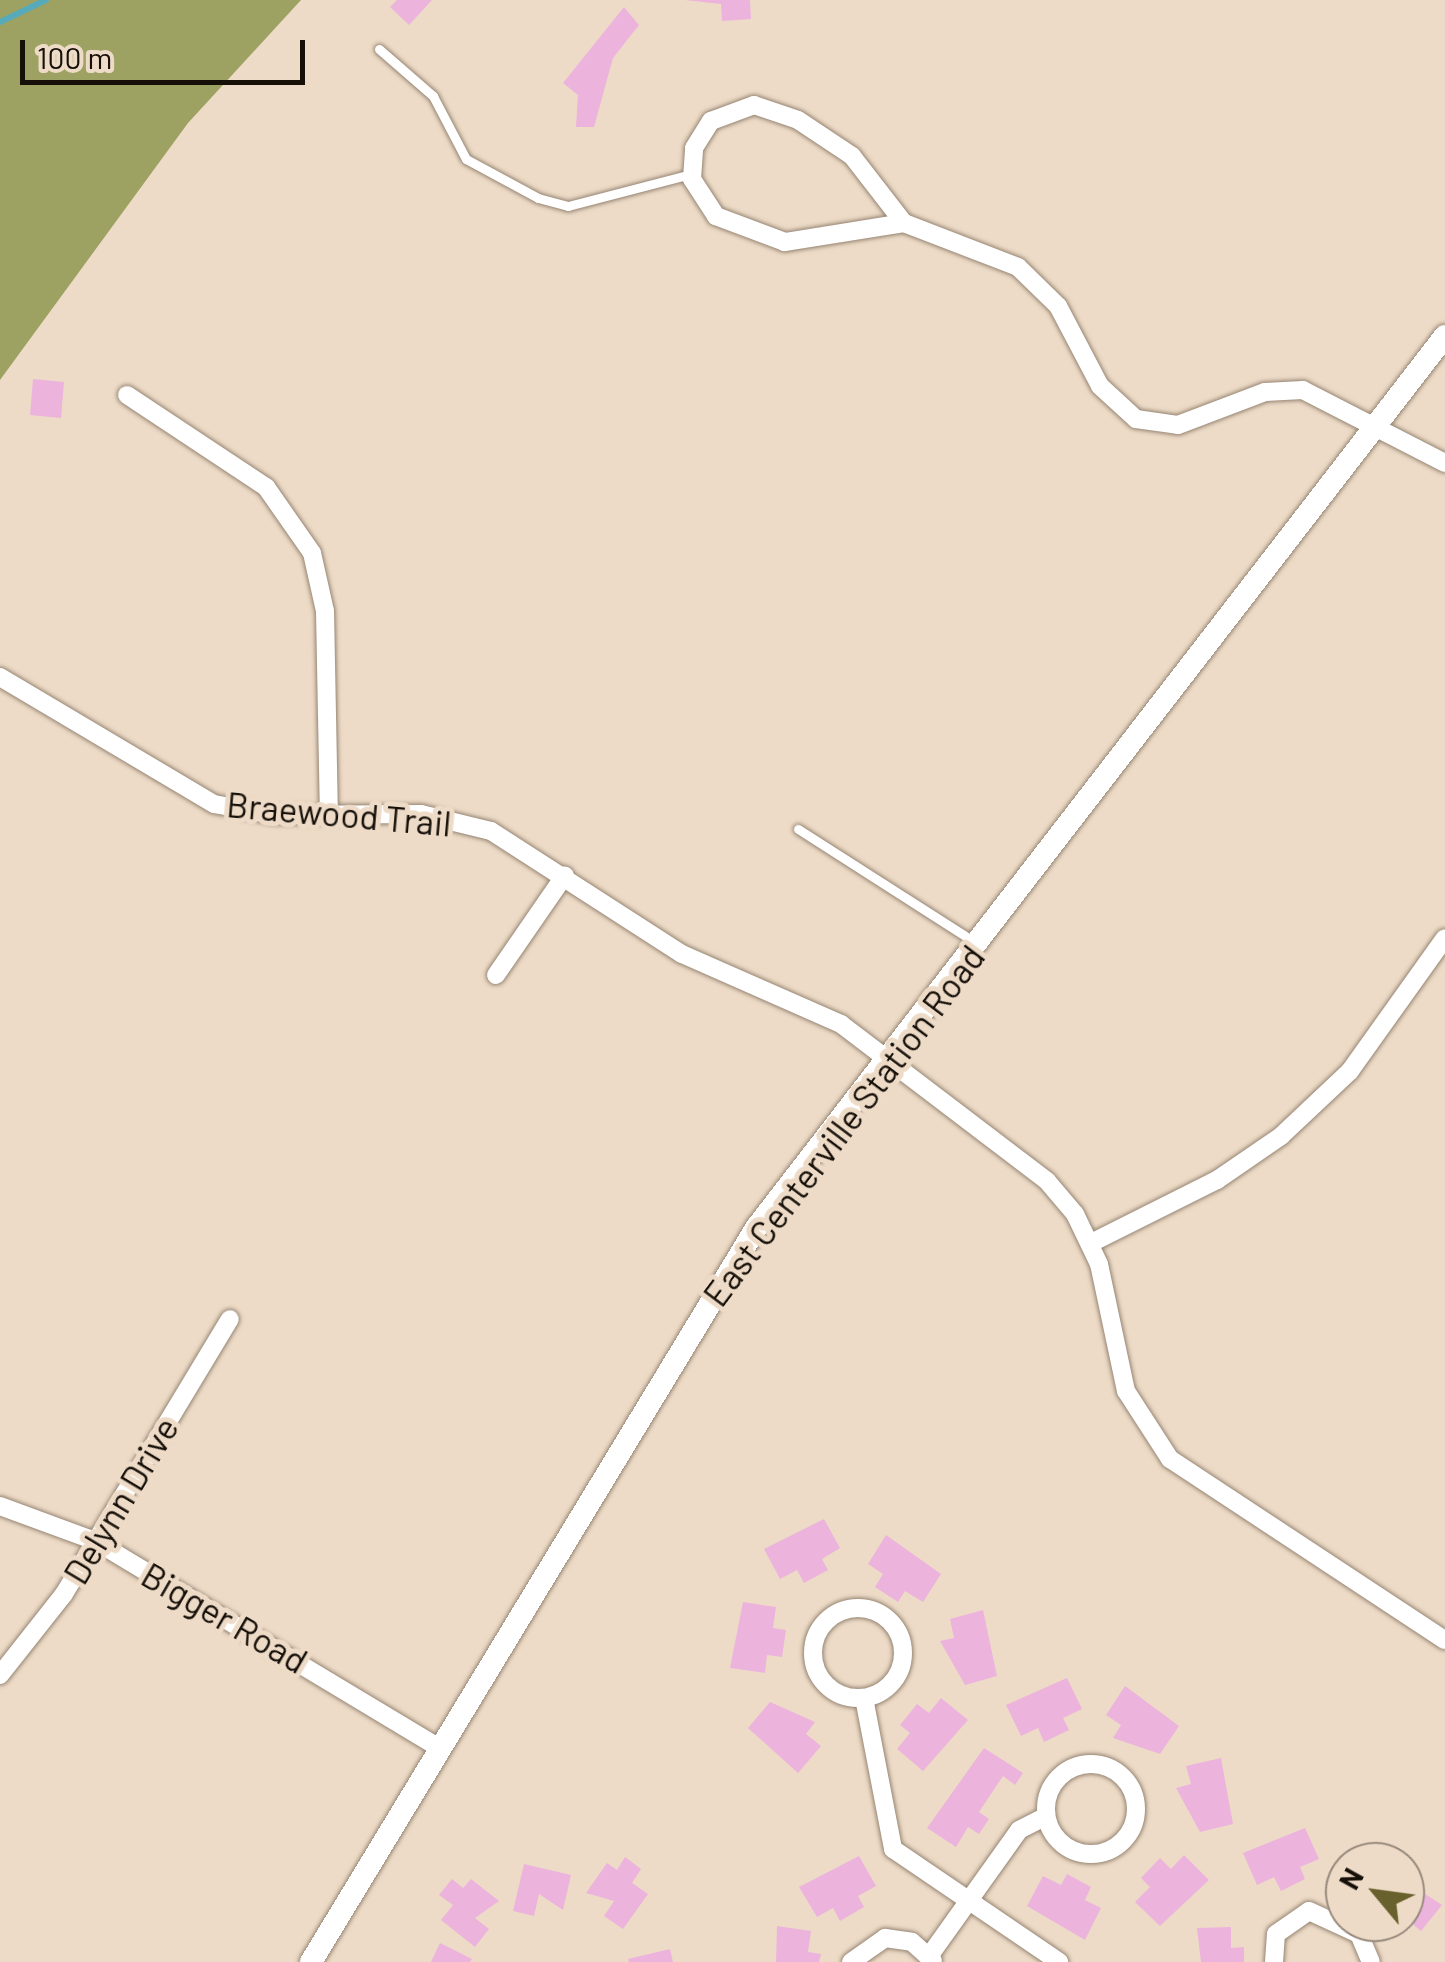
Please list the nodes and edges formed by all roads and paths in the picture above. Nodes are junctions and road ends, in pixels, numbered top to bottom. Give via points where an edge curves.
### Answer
1 (379, 49) dead end
2 (691, 174) junction
3 (904, 223) junction
4 (1445, 336) edge
5 (127, 395) dead end
6 (1377, 426) junction
7 (1445, 463) edge
8 (0, 676) edge
9 (330, 814) junction
10 (798, 829) dead end
11 (565, 874) junction
12 (1445, 938) edge
13 (978, 944) junction
14 (496, 975) dead end
15 (888, 1059) junction
16 (1091, 1242) junction
17 (230, 1318) dead end
18 (0, 1506) edge
19 (94, 1540) junction
20 (1445, 1640) edge
21 (0, 1675) edge
22 (864, 1698) junction
23 (440, 1748) junction
24 (1043, 1818) junction
25 (969, 1904) junction
26 (931, 1958) edge
27 (311, 1962) edge
28 (852, 1962) edge
29 (1058, 1962) edge
30 (1274, 1962) edge
31 (1371, 1962) edge

1 - 2 lane via 434,96 466,159 538,198 568,206
2 - 3 street via 705,206 759,238 811,243
2 - 3 street via 711,121 754,105 798,120 852,156
3 - 6 street via 1018,267 1058,306 1100,386 1136,418 1189,423 1283,390 1320,394
4 - 6 street, East Centerville Station Road
5 - 9 street via 266,487 312,553 325,611
6 - 7 street
6 - 13 street, East Centerville Station Road
8 - 9 street, Braewood Trail via 181,790 240,810
9 - 11 street, Braewood Trail via 448,818 515,842
10 - 13 lane
11 - 14 street
11 - 15 street, Braewood Trail via 682,954 815,1008
12 - 16 street via 1350,1071 1280,1136 1217,1180
13 - 15 street, East Centerville Station Road
15 - 16 street, Braewood Trail via 1047,1181
15 - 23 street, East Centerville Station Road via 746,1243
16 - 20 street via 1122,1380 1150,1438 1203,1483
17 - 19 street, Delynn Drive
18 - 19 street, Bigger Road
19 - 21 street, Delynn Drive
19 - 23 street, Bigger Road
22 - 22 street via 899,1672 902,1643 887,1618 859,1608 832,1616 812,1650 827,1686
22 - 25 street via 886,1838 904,1861
23 - 27 street, East Centerville Station Road
24 - 24 street via 1064,1839 1106,1856 1128,1840 1138,1814 1135,1795 1088,1762 1053,1780
24 - 25 street via 1019,1830
25 - 26 street
25 - 29 street
26 - 28 street via 885,1938
30 - 31 street via 1276,1934 1309,1912 1359,1934

